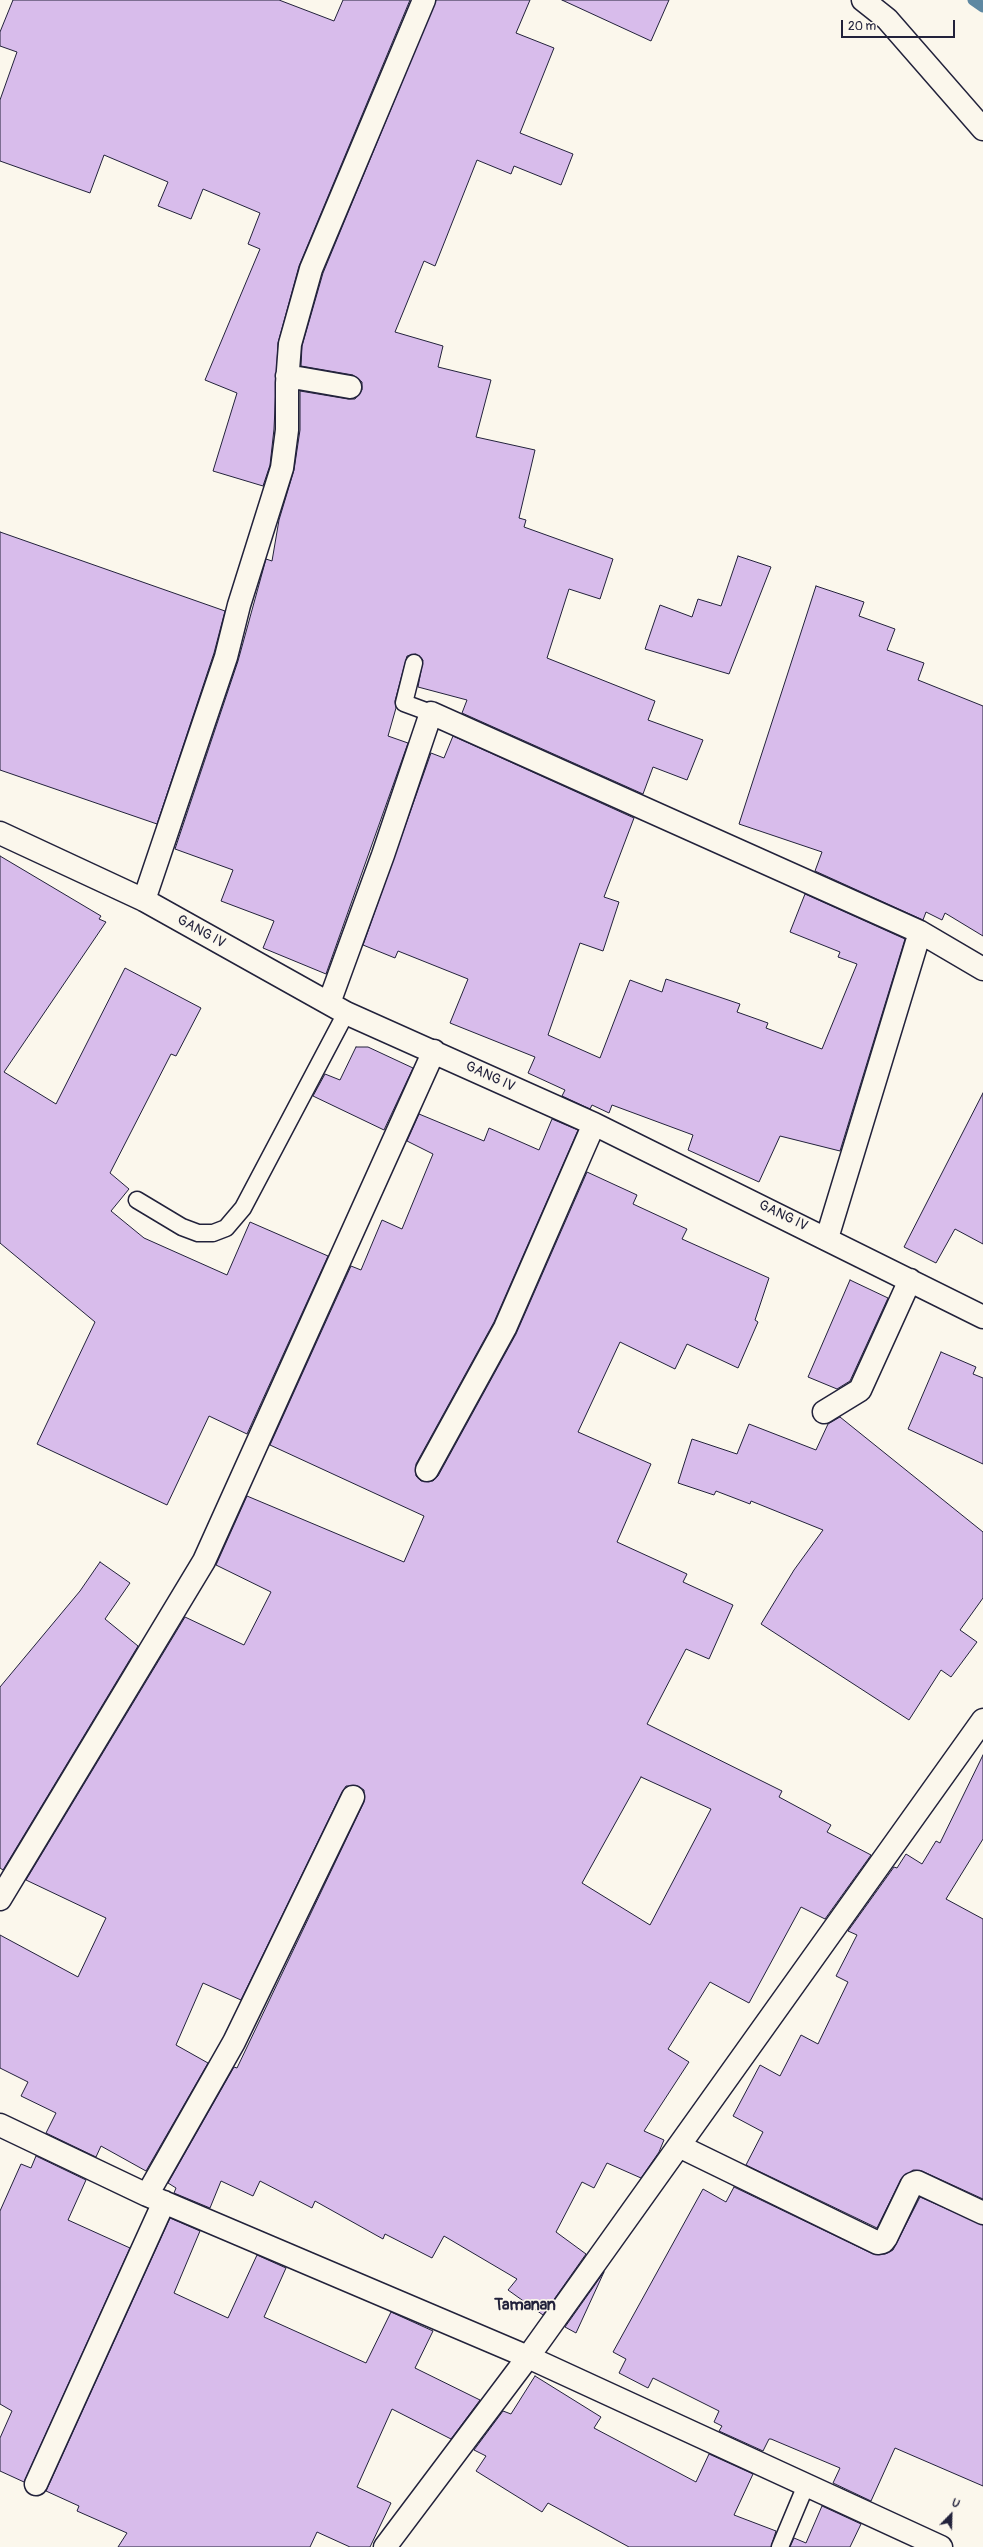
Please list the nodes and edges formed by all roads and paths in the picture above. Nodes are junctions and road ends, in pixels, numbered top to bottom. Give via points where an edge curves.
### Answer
1 (424, 0) edge
2 (863, 0) edge
3 (983, 129) edge
4 (287, 376) junction
5 (350, 387) dead end
6 (414, 663) dead end
7 (430, 713) junction
8 (0, 833) edge
9 (144, 900) junction
10 (920, 932) junction
11 (983, 969) edge
12 (338, 1008) junction
13 (434, 1051) junction
14 (594, 1124) junction
15 (137, 1200) dead end
16 (827, 1238) junction
17 (910, 1280) junction
18 (983, 1317) edge
19 (824, 1412) dead end
20 (427, 1470) dead end
21 (983, 1720) edge
22 (353, 1797) dead end
23 (0, 1899) edge
24 (0, 2125) edge
25 (679, 2146) junction
26 (155, 2199) junction
27 (983, 2213) edge
28 (528, 2357) junction
29 (36, 2484) dead end
30 (806, 2485) junction
31 (385, 2547) edge
32 (780, 2547) edge
33 (941, 2547) edge

1 - 4 street via 311,269 290,344
2 - 3 street via 887,19
4 - 5 street
4 - 9 street via 287,430 282,468 239,605 226,657
6 - 7 lane via 404,703
7 - 10 street
7 - 12 street via 383,855
8 - 9 street, GANG IV
9 - 12 street, GANG IV
10 - 11 street
10 - 16 street
12 - 13 street, GANG IV
12 - 15 lane via 243,1208 226,1228 198,1233 182,1227
13 - 14 street, GANG IV
13 - 23 street via 204,1561
14 - 16 street, GANG IV
14 - 20 street via 505,1328
16 - 17 street, GANG IV
17 - 18 street, GANG IV
17 - 19 street via 860,1390
21 - 25 street
22 - 26 street
24 - 26 street
25 - 27 street via 878,2243 886,2238 912,2184 916,2182
25 - 28 street
26 - 28 street
26 - 29 street
28 - 30 street
28 - 31 street
30 - 32 lane
30 - 33 street

